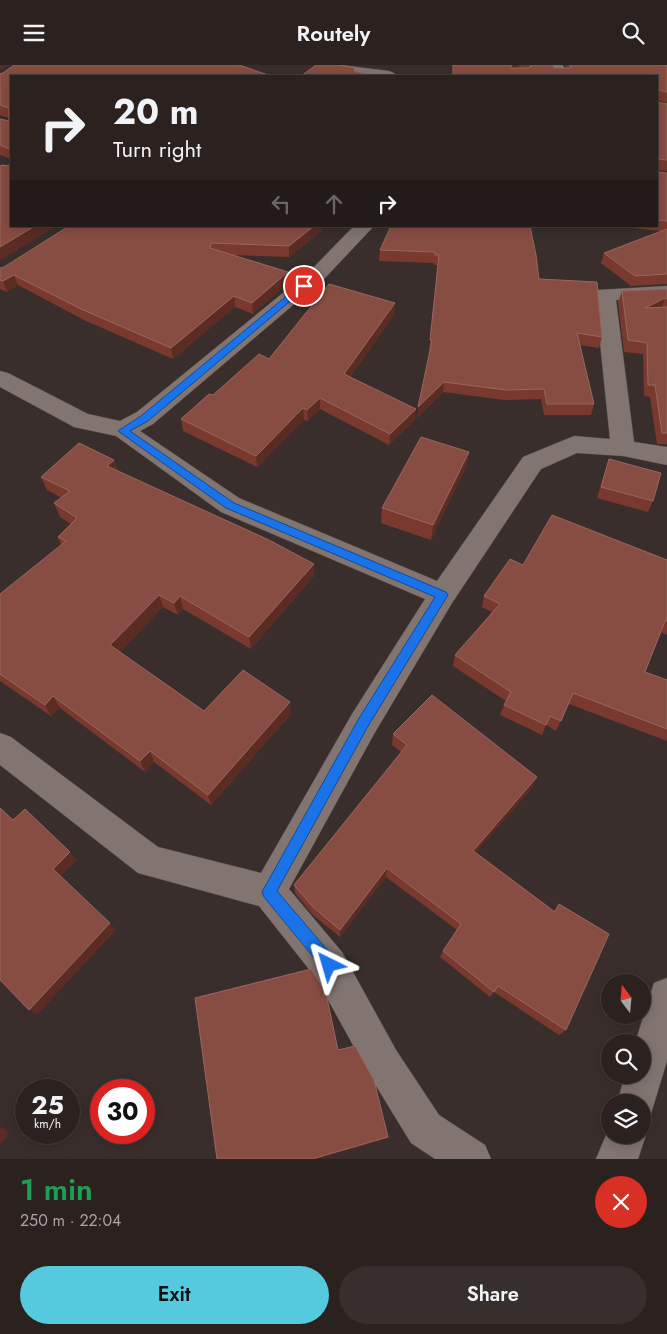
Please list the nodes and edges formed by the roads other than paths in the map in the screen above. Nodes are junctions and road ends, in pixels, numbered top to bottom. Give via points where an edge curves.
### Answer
1 (321, 68) edge
2 (380, 75) edge
3 (364, 227) edge
4 (667, 292) edge
5 (0, 378) edge
6 (123, 431) junction
7 (623, 448) junction
8 (667, 456) edge
9 (442, 595) junction
10 (0, 747) edge
11 (269, 892) junction
12 (667, 996) edge
13 (639, 1094) edge
14 (623, 1144) edge
15 (471, 1159) edge
16 (616, 1159) edge

1 - 2 street
3 - 6 street via 318,274 145,418
4 - 7 street via 605,294
5 - 6 street via 82,421
6 - 9 street via 230,505
7 - 8 street
7 - 9 street via 574,444 532,463
9 - 11 street via 363,724
10 - 11 street via 150,861
11 - 15 street via 329,965 424,1129
12 - 13 street
14 - 16 street

